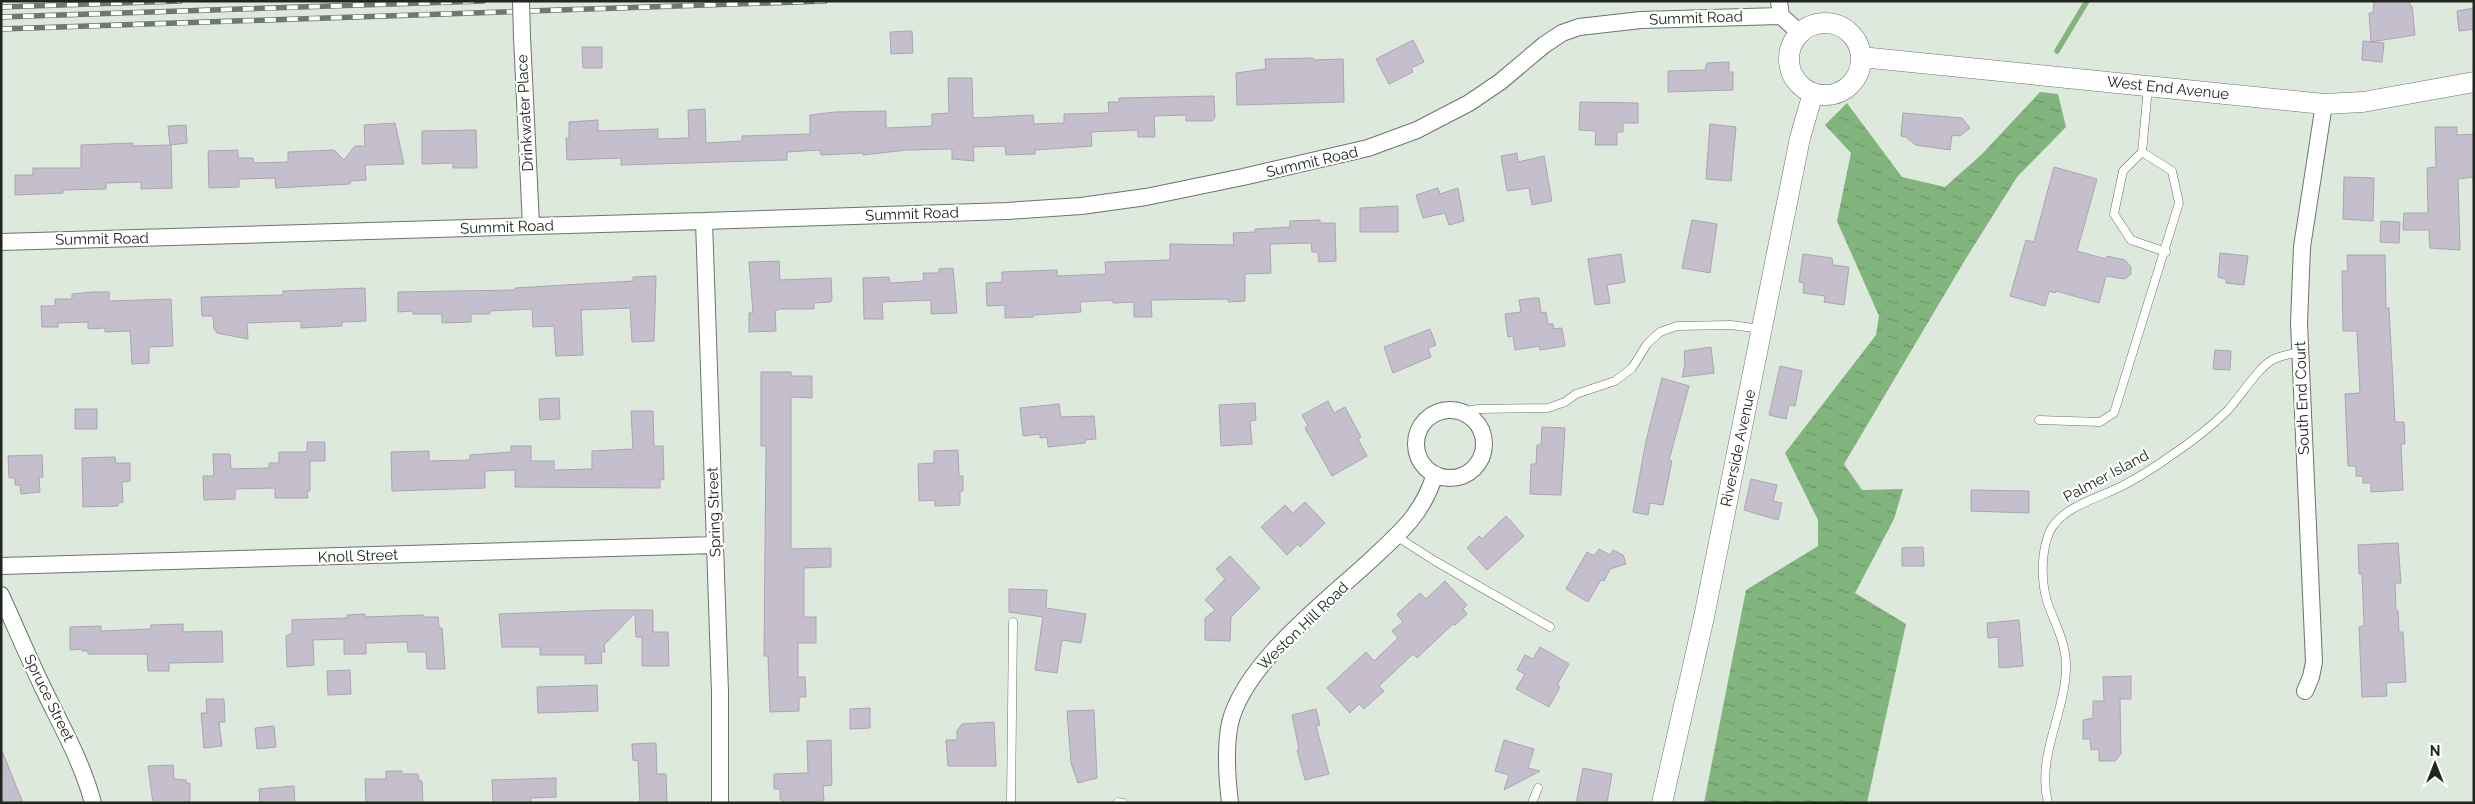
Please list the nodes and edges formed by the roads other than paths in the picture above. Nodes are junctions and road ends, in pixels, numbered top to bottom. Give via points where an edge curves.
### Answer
1 (521, 1) edge
2 (1780, 9) edge
3 (1800, 33) junction
4 (1861, 57) junction
5 (2474, 82) edge
6 (2148, 86) junction
7 (1813, 93) junction
8 (2324, 104) junction
9 (2142, 152) junction
10 (704, 221) junction
11 (530, 225) junction
12 (1, 242) edge
13 (2166, 252) junction
14 (1762, 329) junction
15 (2299, 352) junction
16 (1460, 412) junction
17 (2039, 420) dead end
18 (1435, 474) junction
19 (1396, 536) junction
20 (715, 545) junction
21 (1, 566) edge
22 (1, 594) edge
23 (1013, 622) dead end
24 (1550, 626) dead end
25 (2305, 691) dead end
26 (1538, 788) dead end
27 (1118, 802) edge
28 (93, 803) edge
29 (720, 803) edge
30 (1011, 803) edge
31 (1124, 803) edge
32 (1230, 803) edge
33 (1532, 803) edge
34 (1662, 803) edge
35 (2048, 803) edge

1 - 11 street, Drinkwater Place, bridge
2 - 3 street
2 - 10 street, Summit Road via 1579,27 1544,45 1469,103 1417,130 1335,157 1146,196 1038,209
3 - 4 street via 1816,24 1834,24 1855,40
3 - 7 street via 1790,51 1791,72
4 - 6 street, West End Avenue
4 - 7 street via 1859,69 1846,88 1824,95
5 - 8 street, West End Avenue via 2363,102
6 - 8 street, West End Avenue
6 - 9 lane
7 - 14 street, Riverside Avenue via 1800,138
8 - 15 street, South End Court via 2302,247
9 - 13 lane via 2172,171 2179,203
9 - 13 lane via 2123,172 2114,214 2131,240
10 - 11 street, Summit Road
10 - 20 street, Spring Street
11 - 12 street, Summit Road
13 - 17 lane via 2114,414 2100,422
14 - 16 lane via 1730,325 1677,326 1660,332 1647,344 1632,368 1615,381 1576,394 1565,402 1548,408
14 - 34 street, Riverside Avenue via 1704,617
15 - 25 street, South End Court via 2314,662
15 - 35 lane, Palmer Island via 2272,360 2245,392 2202,433 2125,485 2066,513 2050,532 2044,549 2047,599 2064,640 2066,664 2063,698 2044,768
16 - 18 street via 1438,412 1429,417 1417,435 1418,457
16 - 18 street via 1473,420 1482,432 1482,456 1462,475 1448,478
18 - 19 street, Weston Hill Road via 1428,496 1418,512
19 - 24 lane
19 - 32 street, Weston Hill Road via 1269,655 1246,687 1230,724
20 - 21 street, Knoll Street
20 - 29 street, Spring Street
22 - 28 street, Spruce Street via 71,743
23 - 30 lane
26 - 33 lane
27 - 31 lane

